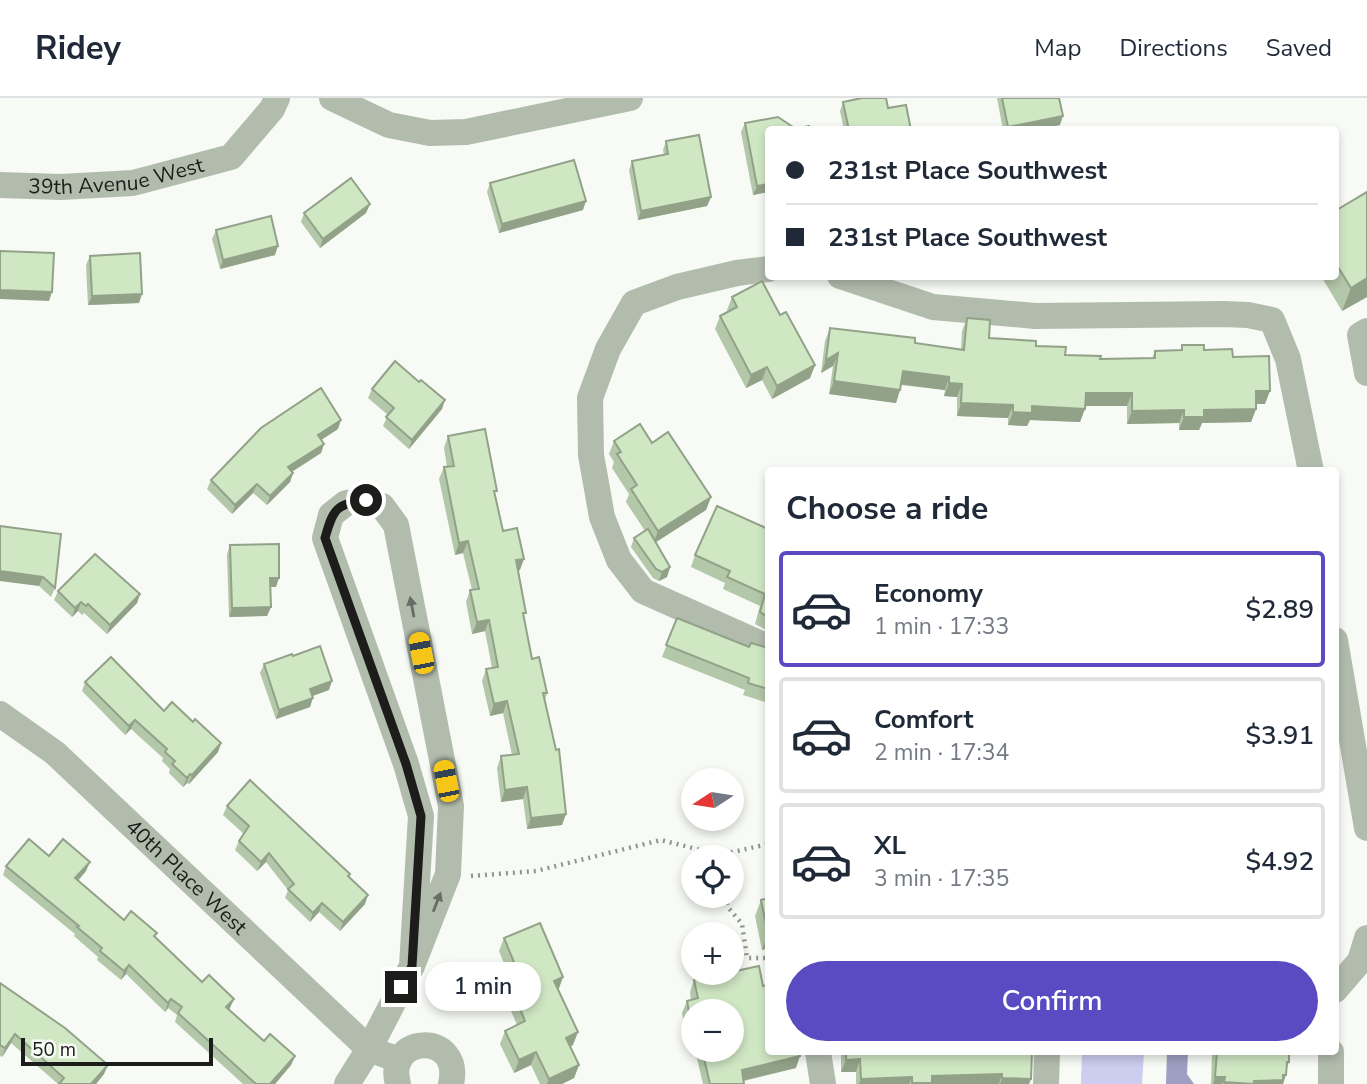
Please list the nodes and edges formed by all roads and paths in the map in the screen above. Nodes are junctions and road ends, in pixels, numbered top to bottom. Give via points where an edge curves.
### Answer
1 (277, 98) edge
2 (332, 98) edge
3 (630, 98) edge
4 (0, 185) edge
5 (765, 269) edge
6 (852, 280) edge
7 (1367, 331) edge
8 (1367, 373) edge
9 (1310, 467) edge
10 (765, 647) edge
11 (1339, 685) edge
12 (0, 714) edge
13 (1342, 719) edge
14 (1367, 828) edge
15 (681, 845) edge
16 (765, 845) edge
17 (744, 850) edge
18 (446, 878) junction
19 (728, 908) edge
20 (1367, 938) edge
21 (765, 957) edge
22 (412, 966) junction
23 (1339, 985) edge
24 (369, 1049) junction
25 (818, 1055) edge
26 (1047, 1055) edge
27 (1331, 1055) edge
28 (399, 1072) edge
29 (347, 1084) edge
30 (451, 1084) edge
31 (822, 1084) edge
32 (1046, 1084) edge
33 (1331, 1084) edge

1 - 4 street, 39th Avenue West via 231,157 133,183
2 - 3 street via 389,125 429,133 466,132
5 - 10 street via 677,287 634,303 608,349 590,398 590,421 602,517 619,559 643,591
6 - 9 street via 933,307 1035,316 1223,314 1272,320 1288,359
7 - 8 street via 1360,335
11 - 13 street
12 - 24 street, 40th Place West via 55,753
13 - 14 street
15 - 18 path via 661,840 536,871
16 - 17 path
22 -> 18 street
18 -> 22 street via 451,807 396,525 383,506 366,500 346,503 331,515 325,538 421,816
19 - 21 path via 741,925 747,958
20 - 23 street via 1360,961
22 - 24 street
24 - 28 street
24 - 29 street
25 - 31 street
26 - 32 street
27 - 33 street
28 - 30 street via 406,1051 426,1044 437,1047 452,1063

